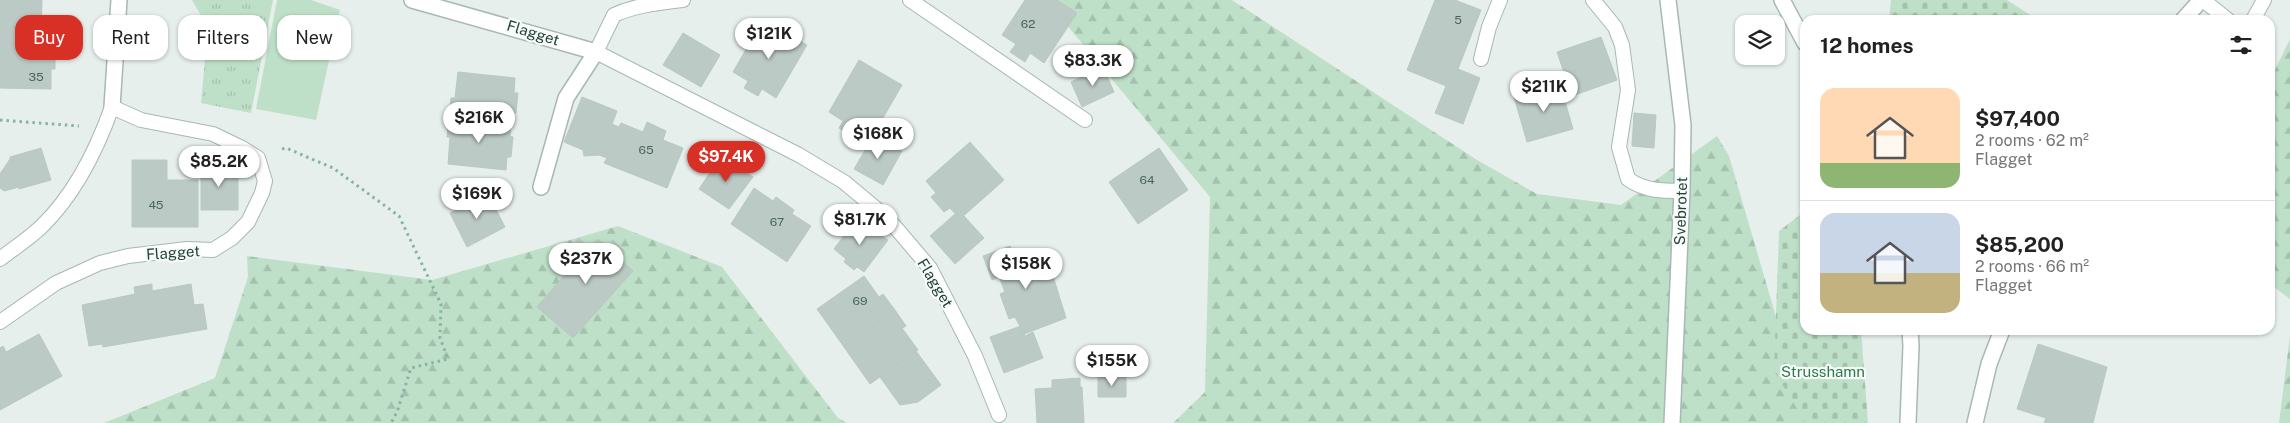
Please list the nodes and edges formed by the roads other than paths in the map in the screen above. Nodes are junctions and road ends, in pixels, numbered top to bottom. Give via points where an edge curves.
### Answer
1 (119, 0) edge
2 (412, 0) edge
3 (683, 0) edge
4 (910, 0) edge
5 (1500, 0) edge
6 (1593, 0) edge
7 (1668, 0) edge
8 (1782, 0) edge
9 (2202, 0) edge
10 (2264, 0) edge
11 (2188, 15) edge
12 (2222, 15) edge
13 (2256, 15) edge
14 (1800, 34) edge
15 (596, 52) junction
16 (1481, 59) dead end
17 (112, 107) junction
18 (1085, 120) dead end
19 (541, 187) dead end
20 (1682, 191) junction
21 (0, 259) edge
22 (0, 322) edge
23 (1910, 335) edge
24 (2000, 335) edge
25 (999, 415) dead end
26 (1672, 423) edge
27 (1908, 423) edge
28 (1975, 423) edge

1 - 17 street
2 - 15 street, Flagget
3 - 15 lane via 647,4 614,15
4 - 18 lane
5 - 16 lane
6 - 20 lane via 1614,27 1622,45 1628,90 1619,147 1628,179 1650,190
7 - 20 street, Svebrotet via 1683,125
8 - 14 street
9 - 11 street
9 - 12 lane
10 - 13 lane
15 - 19 street via 566,98
15 - 25 lane, Flagget via 799,155 844,182 880,212 930,268 975,356
17 - 21 lane via 98,144 68,196 42,226
17 - 22 lane, Flagget via 141,120 213,134 258,158 264,182 248,222 213,250 187,249 100,263 56,282
20 - 26 street, Svebrotet
23 - 27 street
24 - 28 street via 1988,364

